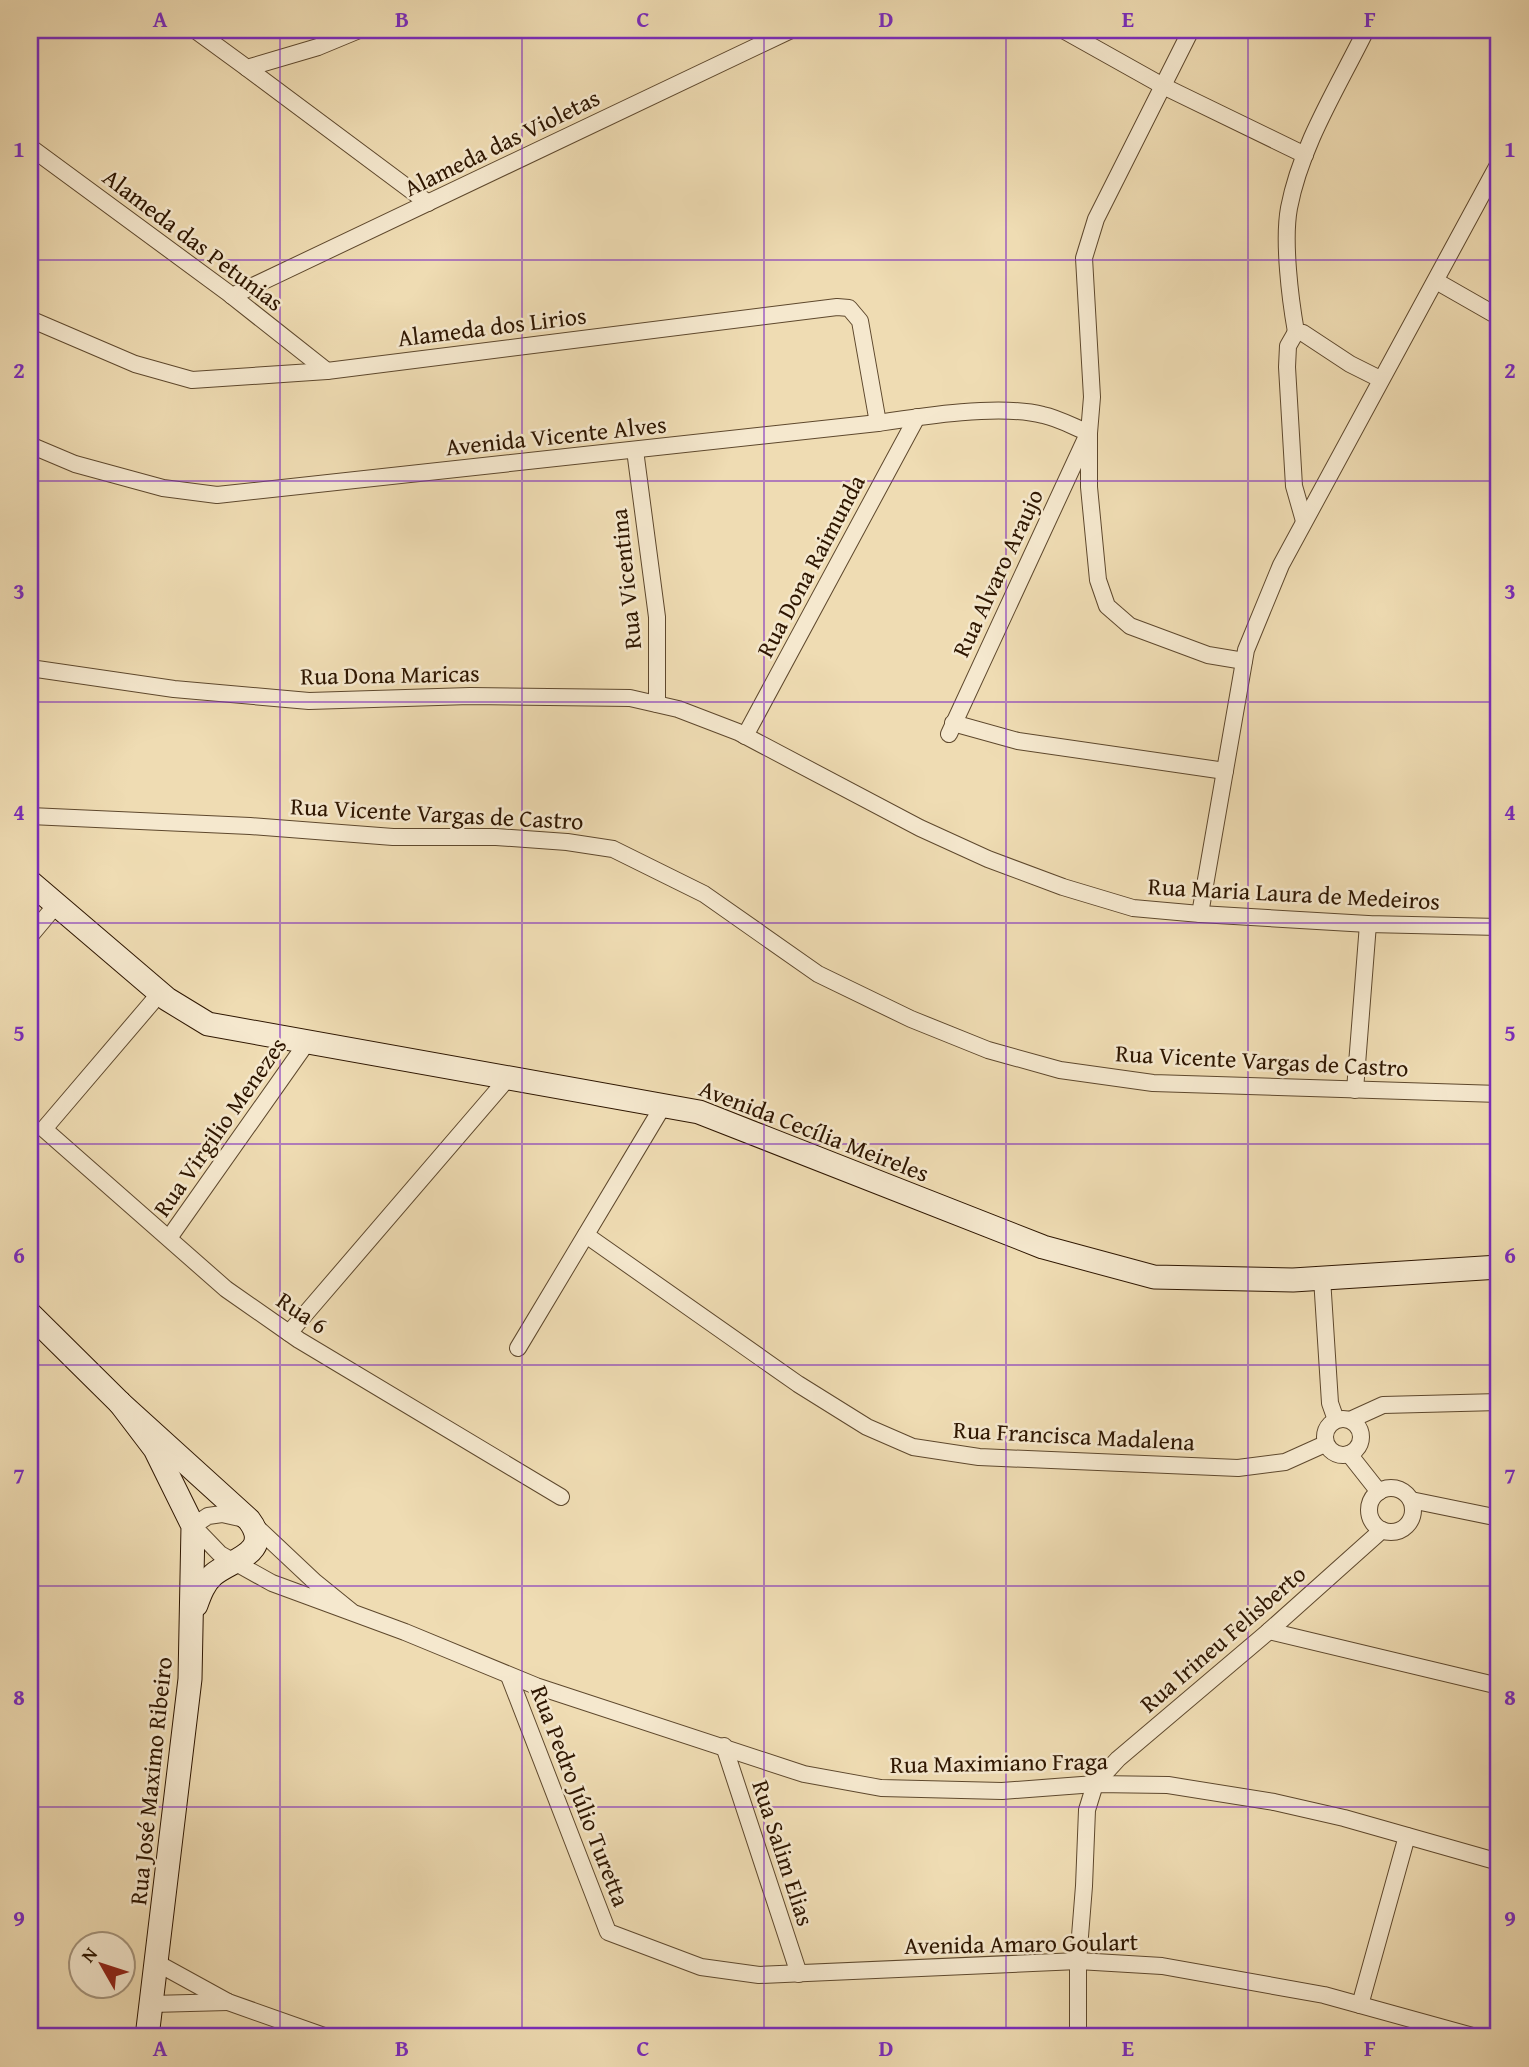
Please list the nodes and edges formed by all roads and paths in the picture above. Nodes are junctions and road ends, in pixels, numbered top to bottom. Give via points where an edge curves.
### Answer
1 (195, 30) edge
2 (359, 30) edge
3 (791, 30) edge
4 (1063, 30) edge
5 (1191, 30) edge
6 (1366, 30) edge
7 (247, 68) junction
8 (1163, 86) junction
9 (30, 147) edge
10 (1305, 155) junction
11 (1499, 163) edge
12 (428, 203) junction
13 (1436, 281) junction
14 (232, 296) junction
15 (1499, 317) edge
16 (30, 319) edge
17 (1296, 332) junction
18 (327, 371) junction
19 (1380, 379) junction
20 (917, 416) junction
21 (878, 423) junction
22 (1089, 433) junction
23 (30, 445) edge
24 (635, 450) junction
25 (1304, 521) junction
26 (1244, 661) junction
27 (30, 668) edge
28 (657, 704) junction
29 (745, 736) junction
30 (1225, 771) junction
31 (30, 816) edge
32 (30, 882) edge
33 (56, 905) junction
34 (1200, 914) junction
35 (1368, 924) junction
36 (1499, 928) edge
37 (30, 936) edge
38 (160, 993) junction
39 (308, 1041) junction
40 (508, 1078) junction
41 (1355, 1090) junction
42 (1499, 1094) edge
43 (663, 1106) junction
44 (586, 1235) junction
45 (169, 1238) junction
46 (1499, 1267) edge
47 (1322, 1278) junction
48 (30, 1314) edge
49 (289, 1333) junction
50 (518, 1348) dead end
51 (1499, 1402) edge
52 (120, 1403) junction
53 (1343, 1420) junction
54 (1325, 1444) junction
55 (1349, 1454) junction
56 (1378, 1492) junction
57 (561, 1497) dead end
58 (1412, 1500) junction
59 (1499, 1518) edge
60 (249, 1520) junction
61 (194, 1526) junction
62 (1382, 1530) junction
63 (234, 1564) junction
64 (352, 1612) junction
65 (192, 1614) junction
66 (1269, 1631) junction
67 (509, 1676) junction
68 (1499, 1686) edge
69 (724, 1746) junction
70 (1095, 1784) junction
71 (1408, 1836) junction
72 (1499, 1862) edge
73 (608, 1932) joint
74 (1078, 1961) junction
75 (158, 1963) junction
76 (799, 1974) junction
77 (228, 2002) junction
78 (152, 2004) junction
79 (1360, 2005) junction
80 (147, 2037) edge
81 (327, 2037) edge
82 (1078, 2037) edge
83 (1476, 2037) edge

1 - 7 street
2 - 7 street
3 - 12 street, Alameda das Violetas
4 - 8 street
5 - 8 street
6 - 10 street
7 - 12 street
8 - 10 street
8 - 22 street via 1096,219 1084,258 1092,397
9 - 14 street, Alameda das Petunias
10 - 17 street via 1289,211 1287,240
11 - 13 street
12 - 14 street, Alameda das Violetas
13 - 15 street
13 - 19 street
14 - 18 street, Alameda das Petunias
16 - 18 street, Alameda dos Lirios via 135,364 192,380
17 - 19 street
17 - 25 street via 1288,346 1287,367 1294,486
18 - 21 street, Alameda dos Lirios via 849,308 860,321
19 - 25 street
20 - 21 street, Avenida Vicente Alves
20 - 22 street, Avenida Vicente Alves via 1013,410 1044,415
20 - 29 street, Rua Dona Raimunda
21 - 24 street, Avenida Vicente Alves
22 - 26 street via 1098,580 1107,606 1130,626 1208,655
22 - 30 street, Rua Alvaro Araujo via 951,728
23 - 24 street, Avenida Vicente Alves via 75,464 163,488 217,495
24 - 28 street, Rua Vicentina via 657,617
25 - 26 street via 1281,565
26 - 30 street
27 - 28 street, Rua Dona Maricas via 174,689 309,701 470,696 630,698
28 - 29 street, Rua Dona Maricas
29 - 34 street, Rua Maria Laura de Medeiros via 988,859 1133,908
30 - 34 street
31 - 41 street, Rua Vicente Vargas de Castro via 393,837 496,837 613,849 704,894 818,974 988,1050 1060,1070 1153,1083
32 - 33 street, Avenida Cecília Meireles
33 - 37 street
33 - 38 street, Avenida Cecília Meireles
34 - 35 street, Rua Maria Laura de Medeiros
35 - 36 street, Rua Maria Laura de Medeiros
35 - 41 street
38 - 39 street, Avenida Cecília Meireles via 208,1024
38 - 45 street, Rua 6 via 44,1129
39 - 40 street, Avenida Cecília Meireles
39 - 45 street, Rua Virgilio Menezes
40 - 43 street, Avenida Cecília Meireles
40 - 49 street
41 - 42 street, Rua Vicente Vargas de Castro
43 - 44 street
43 - 47 street, Avenida Cecília Meireles via 699,1112 1043,1247 1154,1277
44 - 50 street
44 - 54 street, Rua Francisca Madalena via 798,1384 867,1427 913,1447 1005,1459 1238,1468 1285,1462
45 - 49 street, Rua 6 via 226,1289
46 - 47 street, Avenida Cecília Meireles
47 - 53 street via 1330,1403
48 - 52 street, Rua José Maximo Ribeiro
49 - 57 street, Rua 6
51 - 53 street via 1382,1405
52 - 60 street, Rua José Maximo Ribeiro
52 - 61 street, Rua José Maximo Ribeiro via 155,1449
53 - 54 street via 1325,1430
53 - 55 street via 1356,1424 1361,1437 1356,1451
54 - 55 street via 1335,1454
55 - 56 street
56 - 58 street via 1401,1490
56 - 62 street via 1370,1512 1371,1520
58 - 59 street
58 - 62 street via 1413,1515 1404,1528
60 - 61 street via 222,1514 208,1516
60 - 63 street, Rua José Maximo Ribeiro via 256,1539 247,1555
60 - 64 street, Rua Maximiano Fraga
61 - 63 street, Rua Maximiano Fraga via 209,1546
61 - 65 street, Rua José Maximo Ribeiro
62 - 66 street, Rua Irineu Felisberto
63 - 64 street, Rua Maximiano Fraga
63 - 65 street, Rua José Maximo Ribeiro via 209,1578
64 - 67 street, Rua Maximiano Fraga
65 - 75 street, Rua José Maximo Ribeiro via 190,1679
66 - 68 street
66 - 70 street, Rua Irineu Felisberto via 1118,1759
67 - 69 street, Rua Maximiano Fraga
67 - 73 street, Rua Pedro Júlio Turetta
69 - 70 street, Rua Maximiano Fraga via 804,1774 881,1788 1002,1791
69 - 76 street, Rua Salim Elias
70 - 71 street, Rua Maximiano Fraga via 1168,1785 1274,1802
70 - 74 street via 1087,1810
71 - 72 street, Rua Maximiano Fraga
71 - 79 street
73 - 76 street, Avenida Amaro Goulart via 701,1966 759,1975
74 - 76 street, Avenida Amaro Goulart
74 - 79 street, Avenida Amaro Goulart via 1162,1966
74 - 82 street
75 - 77 street
75 - 78 street, Rua José Maximo Ribeiro
77 - 78 street
77 - 81 street
78 - 80 street, Rua José Maximo Ribeiro
79 - 83 street, Avenida Amaro Goulart

